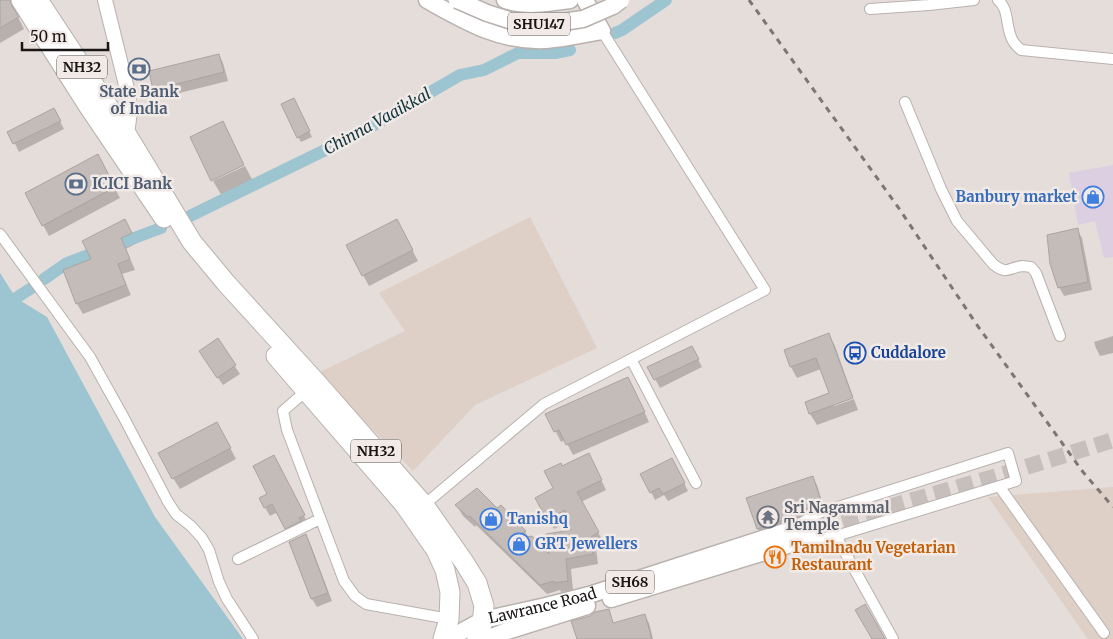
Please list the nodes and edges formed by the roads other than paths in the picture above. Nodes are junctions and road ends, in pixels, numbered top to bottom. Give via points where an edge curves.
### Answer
1 (21, 0) edge
2 (38, 0) edge
3 (106, 0) edge
4 (427, 0) edge
5 (457, 0) edge
6 (505, 0) edge
7 (570, 0) edge
8 (585, 0) edge
9 (621, 0) edge
10 (974, 0) edge
11 (998, 0) edge
12 (870, 9) dead end
13 (602, 31) junction
14 (1113, 59) edge
15 (905, 102) dead end
16 (127, 135) junction
17 (0, 234) edge
18 (1060, 336) dead end
19 (631, 359) junction
20 (306, 392) junction
21 (696, 483) dead end
22 (999, 486) junction
23 (424, 505) junction
24 (320, 519) junction
25 (816, 528) tunnel mouth
26 (792, 536) junction
27 (836, 536) junction
28 (238, 559) dead end
29 (448, 619) junction
30 (483, 620) junction
31 (1104, 633) dead end
32 (252, 639) edge
33 (443, 639) edge
34 (448, 639) edge
35 (477, 639) edge
36 (487, 639) edge
37 (893, 639) edge

1 - 20 highway, NH32 via 180,243
2 - 16 highway, NH32
3 - 16 street via 128,93
4 - 13 main road via 472,24 508,38 545,40
5 - 9 main road, SHU147, bridge via 518,23 549,24 583,18
6 - 7 main road via 542,4
8 - 13 main road
10 - 12 street
11 - 14 street via 1005,10 1013,43 1021,50
13 - 19 street via 766,290
15 - 18 street via 957,221 1000,269 1031,267
16 - 23 highway, NH32 via 192,242
17 - 32 street via 90,357 168,502 176,514 192,526 209,550 227,599
19 - 21 street
19 - 23 street via 544,404
20 - 24 street via 283,411
20 - 29 highway, NH32 via 404,504 436,550 450,592
22 - 26 street via 1016,481 1008,453 819,514
22 - 27 street
22 - 31 street
23 - 30 highway, NH32 via 477,583 484,606
24 - 28 street
24 - 29 street via 344,581 355,596 366,604
25 - 26 main road, Lawrance Road / SH68
26 - 27 street
26 - 30 main road, Lawrance Road / SH68 via 589,595
26 - 36 main road, Lawrance Road / SH68
27 - 37 street
29 - 33 highway, NH32
30 - 34 main road, Lawrance Road / SH68
30 - 35 highway, NH32

